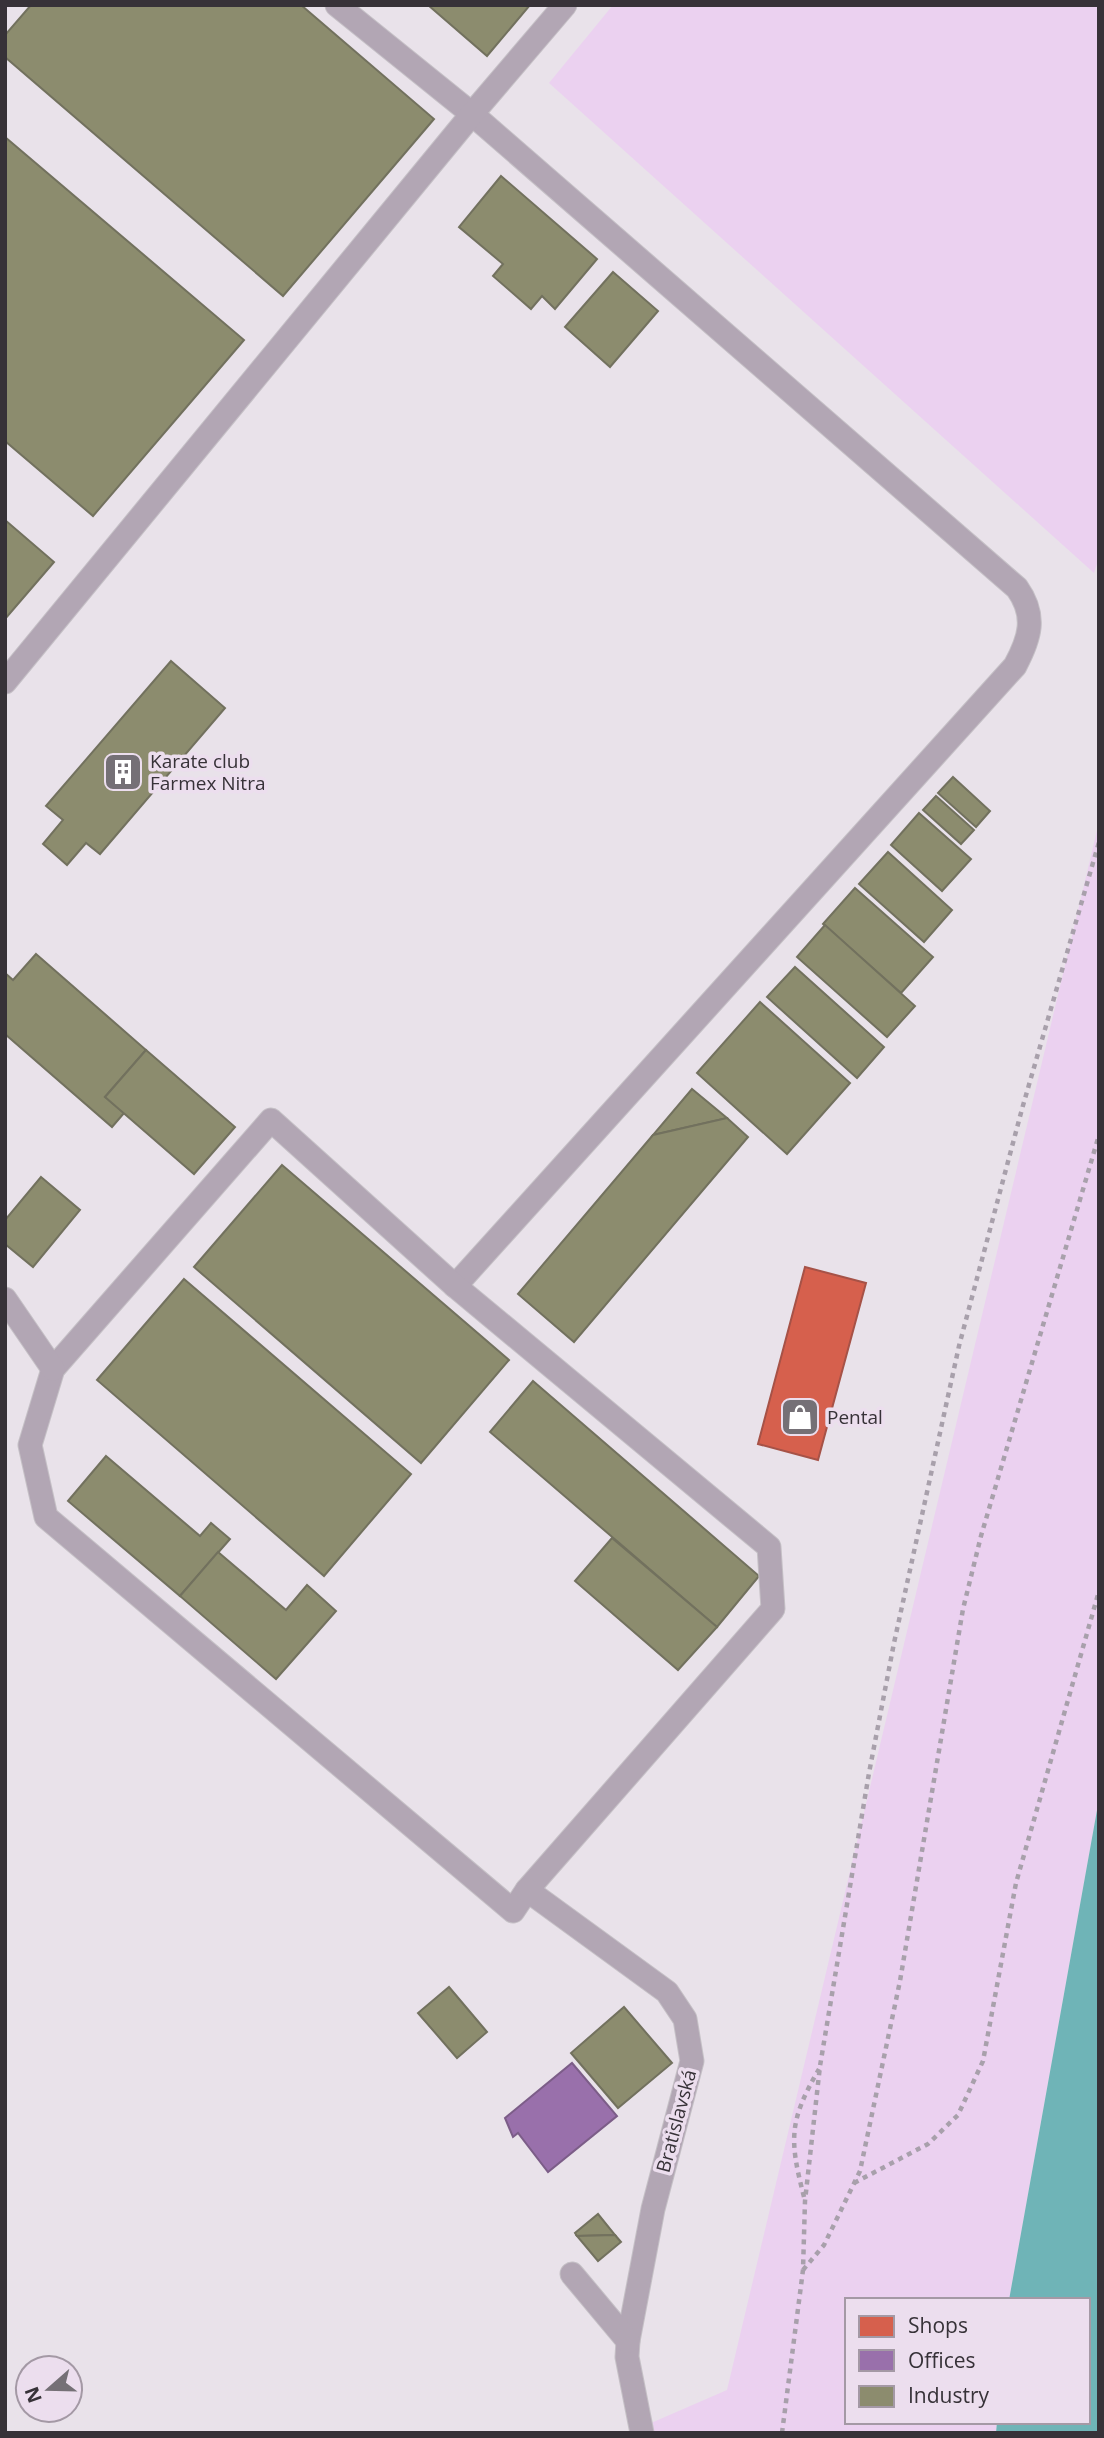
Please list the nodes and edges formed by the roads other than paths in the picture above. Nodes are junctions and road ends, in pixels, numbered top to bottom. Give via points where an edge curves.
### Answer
1 (337, 5) edge
2 (565, 5) edge
3 (472, 114) junction
4 (5, 682) edge
5 (455, 1286) junction
6 (5, 1299) edge
7 (53, 1369) junction
8 (527, 1891) junction
9 (572, 2274) dead end
10 (628, 2342) junction
11 (642, 2433) edge

1 - 3 lane
2 - 3 lane
3 - 4 lane
3 - 5 lane via 1017,588 1031,614 1016,666
5 - 7 lane via 271,1120
5 - 8 lane via 769,1547 772,1609
6 - 7 lane
7 - 8 lane via 30,1444 46,1517 513,1911
8 - 10 lane, Bratislavská via 667,1992 685,2019 692,2061 653,2208
9 - 10 lane
10 - 11 lane, Bratislavská

